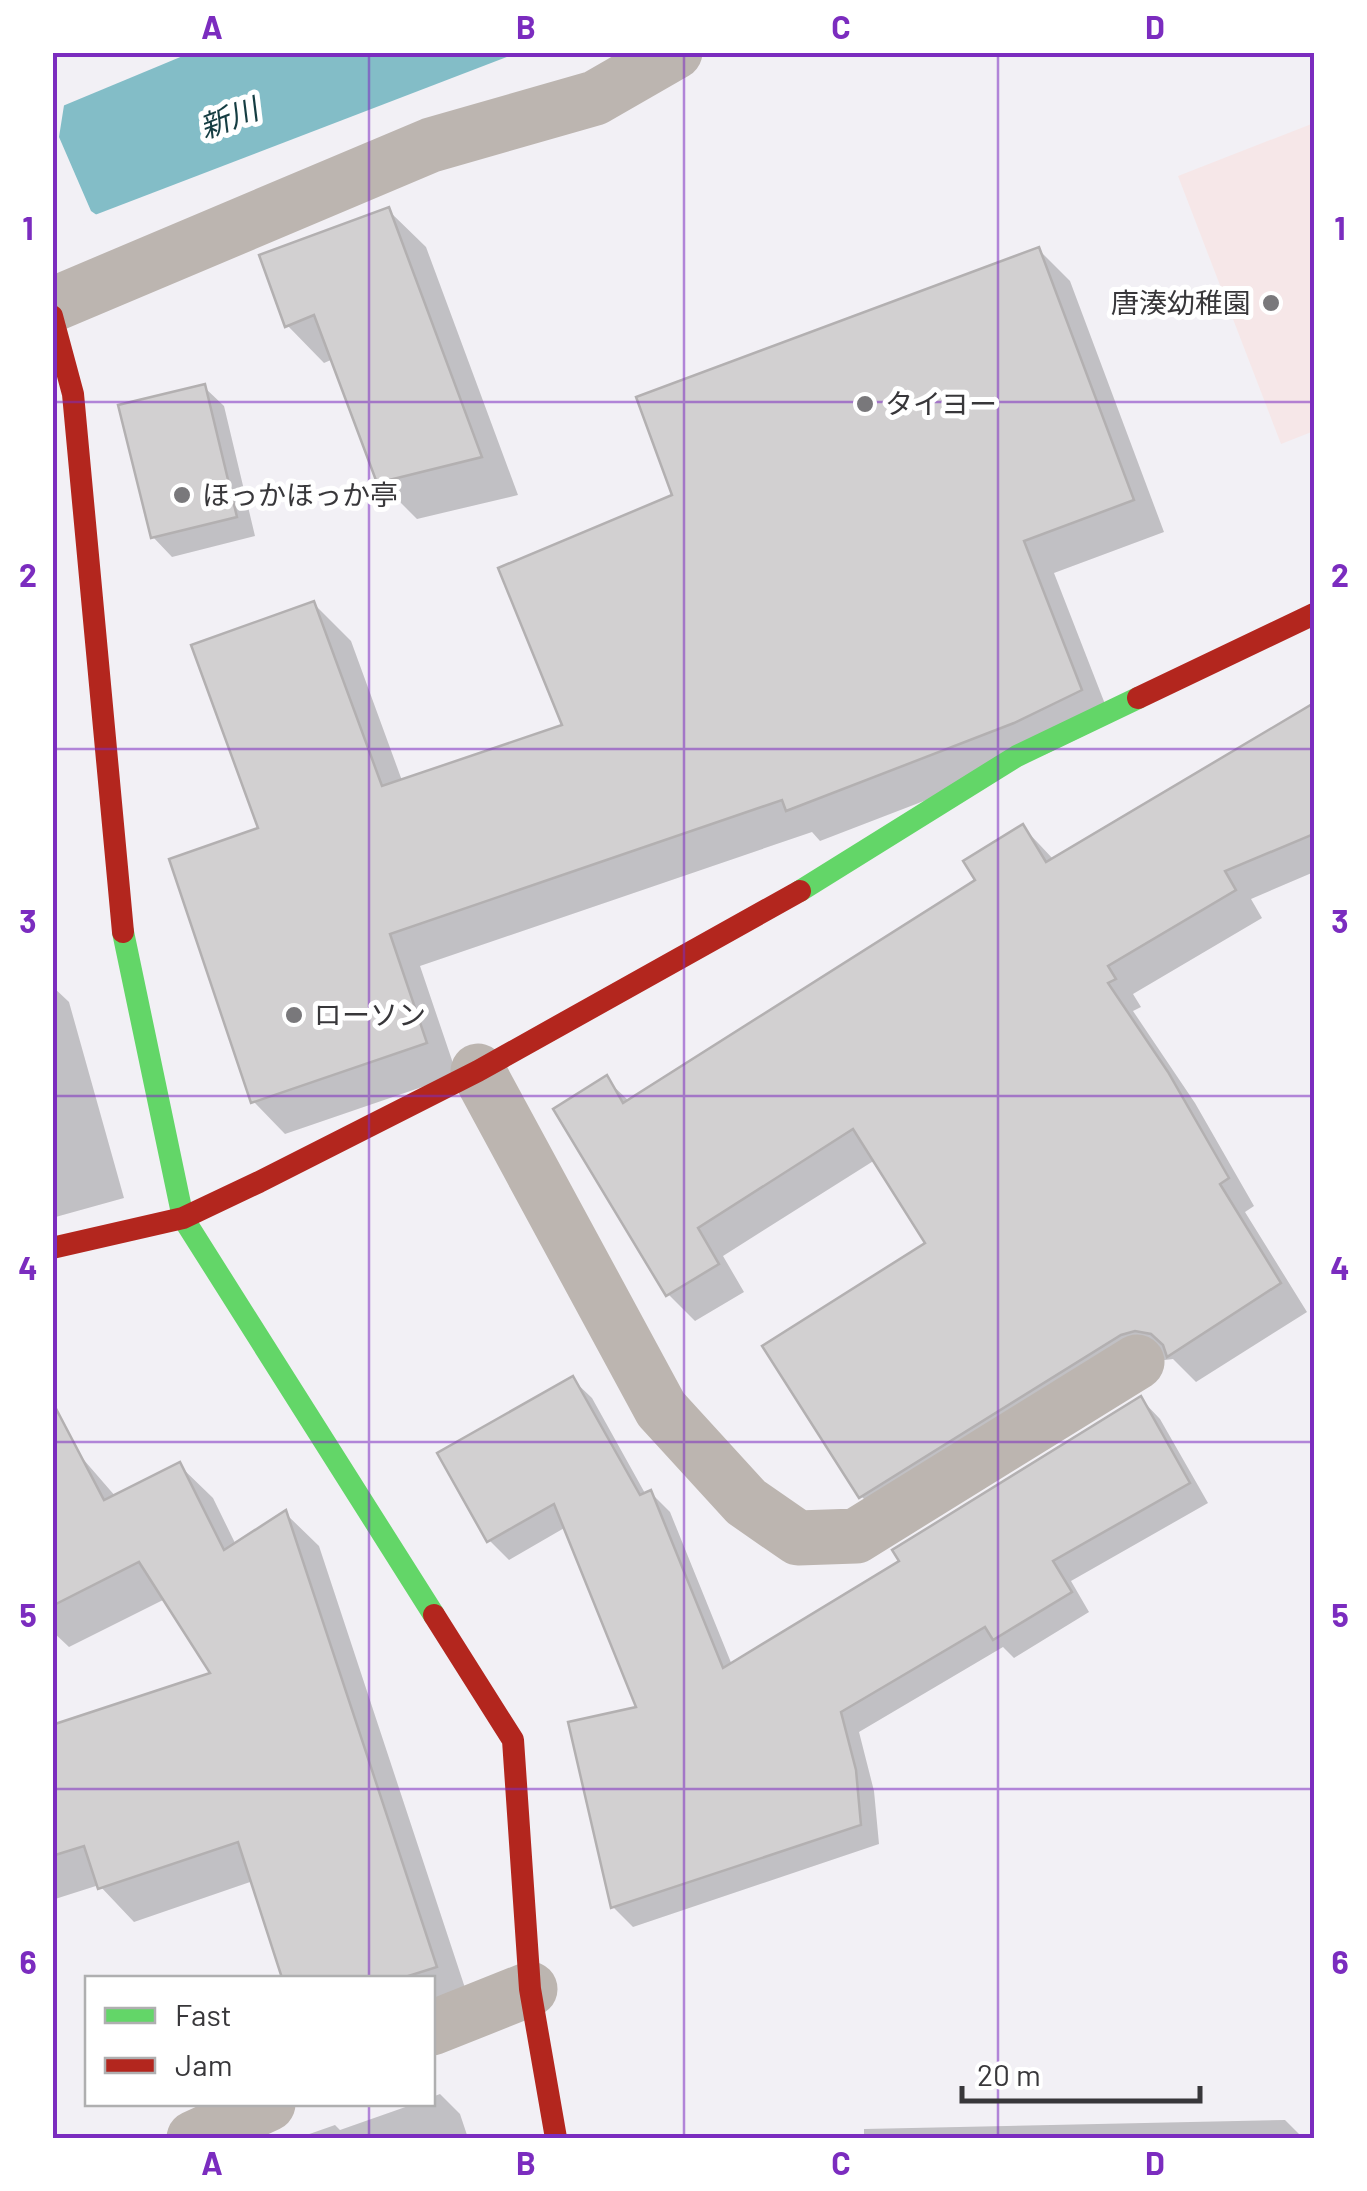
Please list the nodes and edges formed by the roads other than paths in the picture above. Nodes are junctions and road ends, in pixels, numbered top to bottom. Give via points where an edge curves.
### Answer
1 (675, 52) edge
2 (52, 305) edge
3 (52, 316) edge
4 (1314, 614) edge
5 (478, 1070) junction
6 (182, 1218) junction
7 (52, 1248) edge
8 (1137, 1362) dead end
9 (530, 1989) junction
10 (435, 2027) edge
11 (264, 2106) edge
12 (194, 2138) edge
13 (556, 2138) edge

1 - 2 street via 595,98 431,145
3 - 6 street via 75,412 123,937
4 - 5 street via 1017,756 747,924
5 - 6 street
5 - 8 street via 661,1410 746,1502 798,1538 856,1536
6 - 7 street
6 - 9 street via 513,1740
9 - 10 street
9 - 13 street
11 - 12 street

